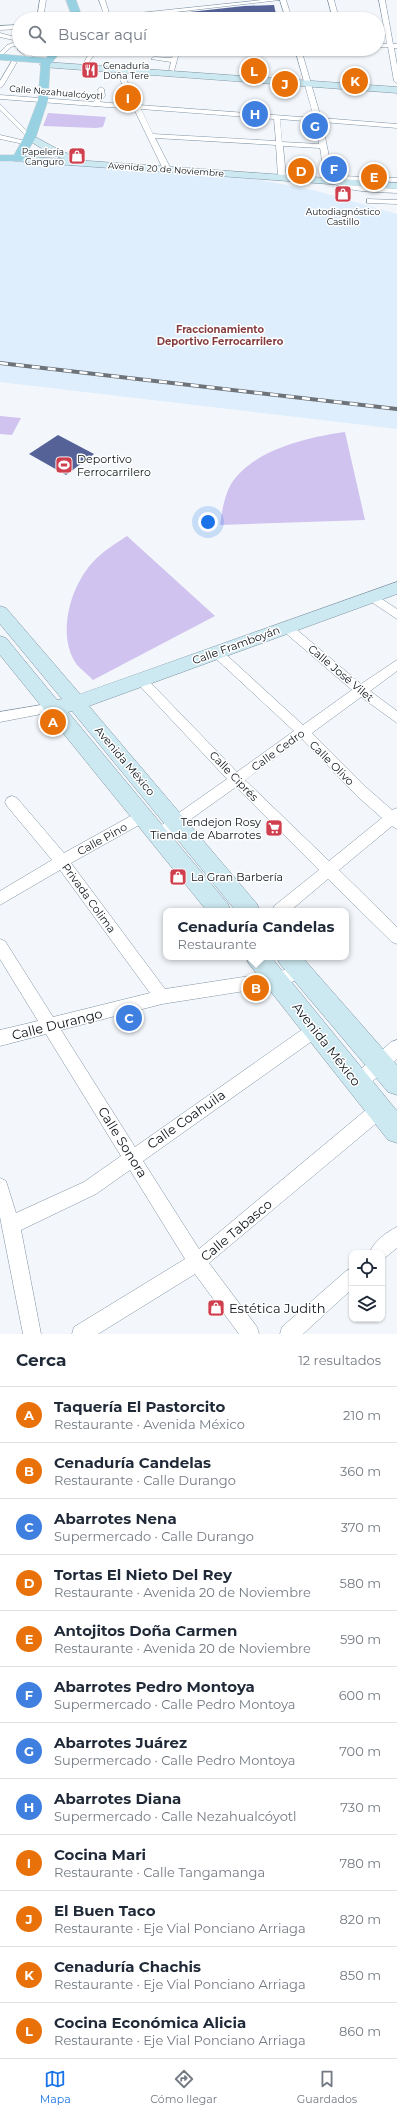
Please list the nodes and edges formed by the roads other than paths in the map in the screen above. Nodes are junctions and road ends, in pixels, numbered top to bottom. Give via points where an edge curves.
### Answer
1 (43, 0) edge
2 (71, 0) edge
3 (102, 0) edge
4 (277, 0) edge
5 (283, 0) edge
6 (331, 0) edge
7 (382, 0) edge
8 (41, 12) edge
9 (75, 12) edge
10 (106, 12) edge
11 (145, 12) edge
12 (287, 12) edge
13 (334, 12) edge
14 (12, 27) edge
15 (0, 28) edge
16 (0, 35) edge
17 (12, 41) edge
18 (12, 46) edge
19 (394, 46) edge
20 (0, 56) edge
21 (29, 56) edge
22 (52, 56) edge
23 (91, 56) edge
24 (175, 56) edge
25 (300, 56) edge
26 (32, 59) junction
27 (154, 59) dead end
28 (174, 60) junction
29 (0, 61) edge
30 (14, 62) junction
31 (47, 63) junction
32 (86, 64) junction
33 (172, 70) junction
34 (119, 71) junction
35 (307, 81) junction
36 (397, 81) edge
37 (1, 84) edge
38 (397, 86) edge
39 (101, 89) dead end
40 (397, 90) edge
41 (0, 97) edge
42 (43, 100) junction
43 (95, 104) junction
44 (0, 106) edge
45 (138, 108) junction
46 (277, 118) junction
47 (318, 121) junction
48 (397, 126) edge
49 (152, 136) junction
50 (0, 137) edge
51 (29, 140) junction
52 (280, 143) junction
53 (324, 146) junction
54 (0, 158) edge
55 (18, 159) junction
56 (166, 167) junction
57 (282, 175) junction
58 (334, 178) junction
59 (397, 180) edge
60 (397, 185) edge
61 (397, 191) edge
62 (370, 201) dead end
63 (397, 202) edge
64 (397, 588) edge
65 (371, 596) junction
66 (0, 612) edge
67 (397, 615) edge
68 (286, 627) junction
69 (0, 643) edge
70 (216, 652) junction
71 (397, 665) edge
72 (141, 680) junction
73 (361, 691) junction
74 (76, 703) junction
75 (53, 708) junction
76 (0, 716) edge
77 (397, 718) edge
78 (303, 732) junction
79 (237, 780) junction
80 (12, 802) dead end
81 (143, 816) junction
82 (395, 818) edge
83 (177, 823) junction
84 (158, 835) junction
85 (62, 861) junction
86 (328, 870) junction
87 (0, 899) edge
88 (218, 908) edge
89 (247, 908) edge
90 (283, 908) edge
91 (397, 937) edge
92 (0, 946) edge
93 (260, 960) edge
94 (295, 965) edge
95 (276, 979) junction
96 (162, 998) junction
97 (51, 1027) junction
98 (316, 1030) junction
99 (0, 1038) edge
100 (397, 1048) edge
101 (380, 1064) junction
102 (358, 1083) junction
103 (397, 1083) edge
104 (379, 1110) junction
105 (397, 1131) edge
106 (132, 1157) junction
107 (0, 1187) edge
108 (11, 1225) junction
109 (397, 1236) edge
110 (381, 1250) edge
111 (198, 1262) junction
112 (349, 1279) edge
113 (32, 1334) edge
114 (81, 1334) edge
115 (250, 1334) edge
116 (289, 1334) edge

1 - 8 street
2 - 9 main road
3 - 10 street
4 - 11 street via 175,7
5 - 12 street
6 - 13 street
7 - 19 street
14 - 15 street
16 - 17 street
18 - 20 street
19 - 36 street
20 - 26 main road
21 - 26 street
22 - 31 main road
23 - 32 street
24 - 28 street
25 - 35 street
26 - 31 main road
27 - 28 street
28 - 33 street
29 - 30 main road
30 - 31 main road
30 - 37 street
31 - 32 main road
31 - 34 main road
31 - 42 main road
32 - 33 main road
33 - 35 main road
34 - 35 main road
34 - 45 street
35 - 38 main road
35 - 40 main road
35 - 47 street
39 - 43 street via 102,96
41 - 42 street, Calle Nezahualcóyotl
42 - 43 street, Calle Nezahualcóyotl
42 - 51 main road
43 - 45 street, Calle Nezahualcóyotl
44 - 51 street
45 - 46 street, Calle Nezahualcóyotl
45 - 49 street
46 - 47 street, Calle Nezahualcóyotl
46 - 52 street
47 - 48 street, Calle Nezahualcóyotl
47 - 53 street
49 - 52 street
49 - 56 street
50 - 51 street
51 - 55 main road
51 - 56 main road, Avenida 20 de Noviembre via 68,157
52 - 53 street
52 - 57 street
53 - 58 street
54 - 55 main road, Avenida 20 de Noviembre
55 - 56 main road, Avenida 20 de Noviembre
56 - 57 main road, Avenida 20 de Noviembre
57 - 58 main road, Avenida 20 de Noviembre
58 - 59 street, Avenida 20 de Noviembre
58 - 60 main road, Avenida 20 de Noviembre
58 - 61 street, Avenida 20 de Noviembre via 350,187
62 - 63 street
64 - 65 main road, Calle Framboyán
65 - 67 street
65 - 68 main road, Calle Framboyán
66 - 74 main road, Avenida México
68 - 70 main road, Calle Framboyán
68 - 73 street, Calle José Vilet
69 - 75 main road, Avenida México
70 - 72 main road, Calle Framboyán
70 - 78 street, Calle Olivo
71 - 73 street, Calle Cedro
72 - 74 main road, Calle Framboyán
72 - 79 street, Calle Ciprés
73 - 77 street, Calle José Vilet
73 - 78 street, Calle Cedro
74 - 75 main road, Calle Framboyán
74 - 83 main road, Avenida México
75 - 76 street
75 - 81 main road, Avenida México
78 - 79 street, Calle Cedro
78 - 82 street, Calle Olivo via 362,792
79 - 83 street, Calle Cedro
79 - 86 street, Calle Ciprés
80 - 85 street, Privada Colima
81 - 84 main road, Avenida México
81 - 85 street, Calle Pino
82 - 86 street
83 - 84 street, Calle Cedro
83 - 89 main road, Avenida México
84 - 88 main road, Avenida México
85 - 87 street, Calle Pino
85 - 96 street, Privada Colima
86 - 90 street
86 - 91 street, Calle Ciprés
92 - 97 street, Calle Sonora
93 - 95 main road, Avenida México
94 - 95 street, Calle Durango
94 - 101 main road
95 - 96 street, Calle Durango
95 - 98 main road, Avenida México
96 - 97 street, Calle Durango
97 - 99 street, Calle Durango
97 - 106 street, Calle Sonora
98 - 102 main road, Avenida México
98 - 106 street, Calle Coahuila
100 - 101 street
101 - 102 street
101 - 103 main road
102 - 104 main road, Avenida México
104 - 105 main road, Avenida México
104 - 111 street, Calle Tabasco
106 - 108 street, Calle Coahuila via 90,1188
106 - 111 street, Calle Sonora
107 - 108 street
108 - 113 street
109 - 110 street
111 - 114 street, Calle Tabasco
111 - 115 street, Calle Sonora
112 - 116 street

